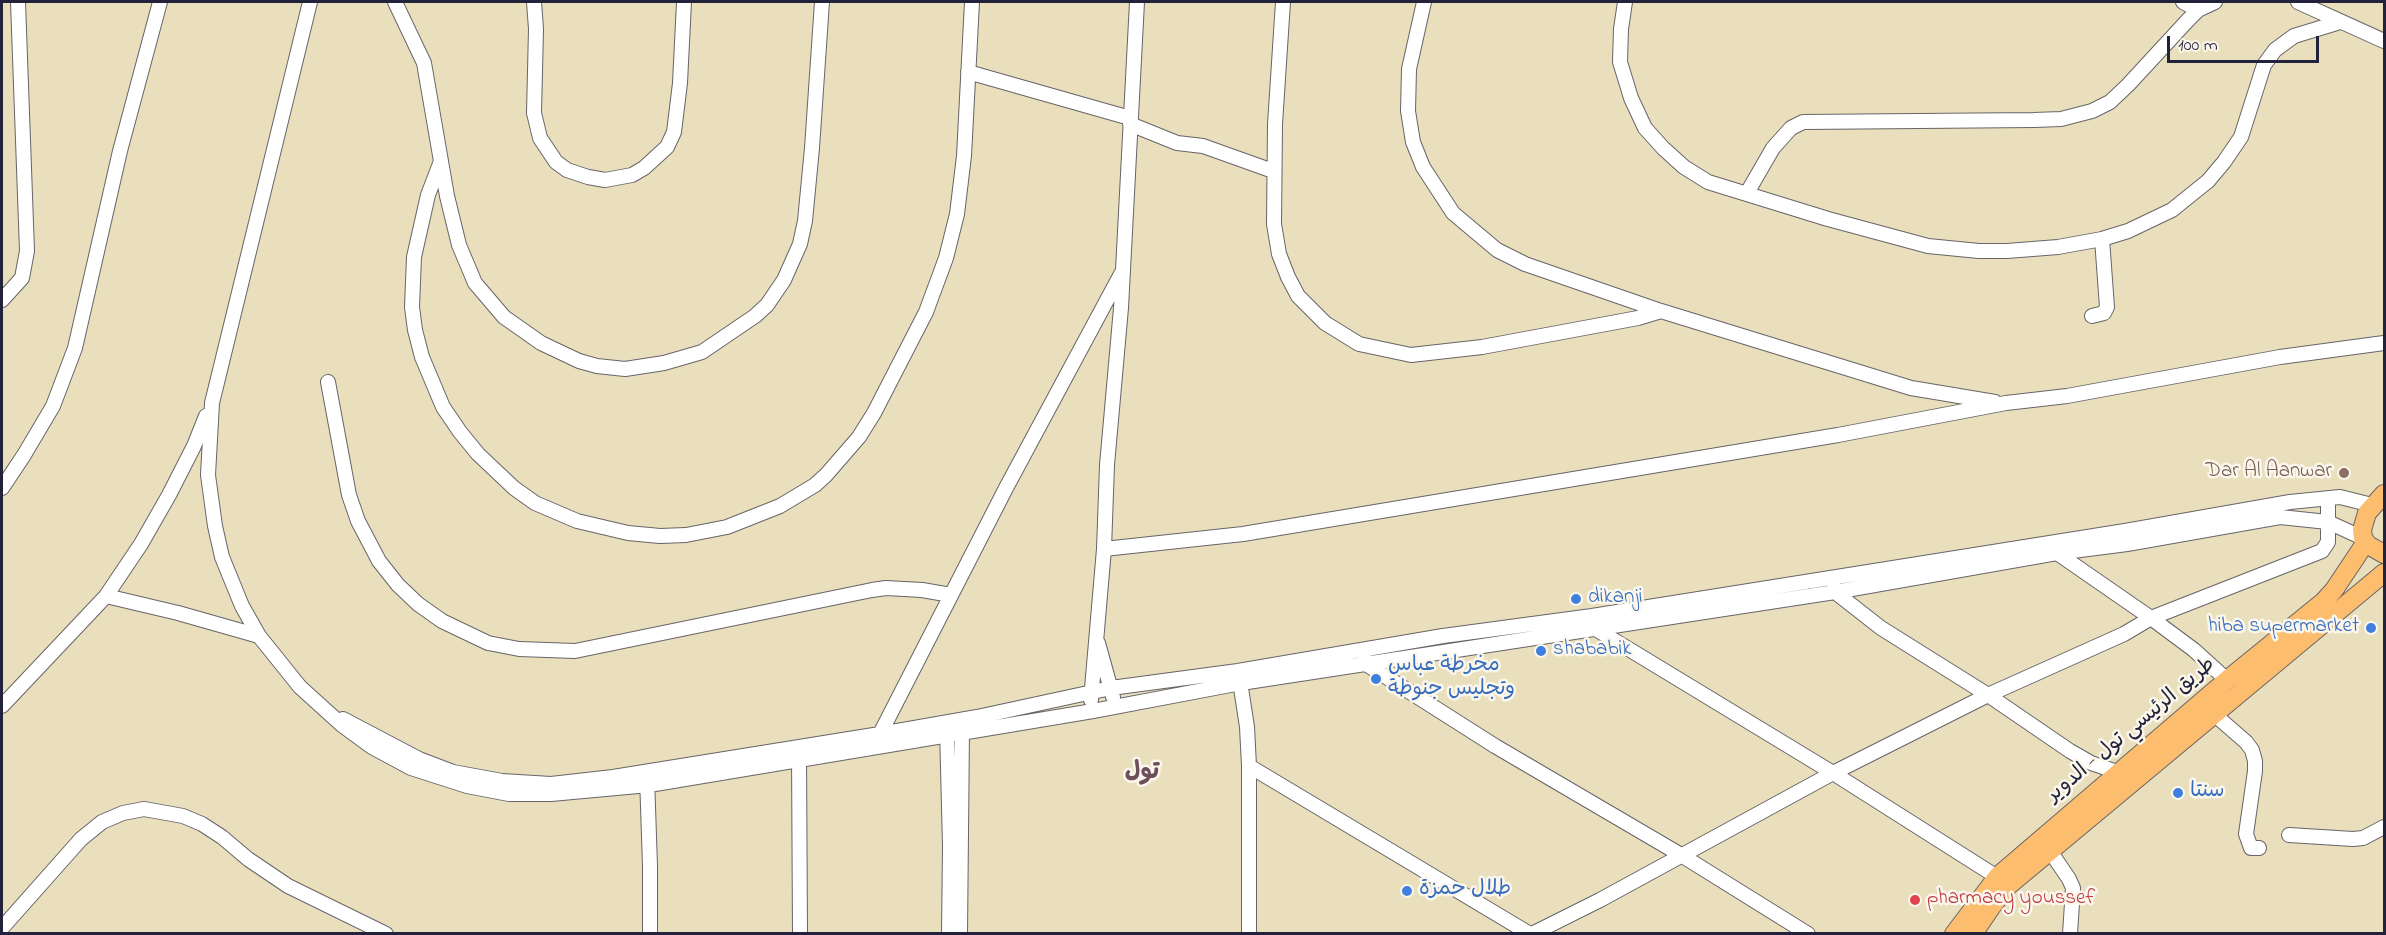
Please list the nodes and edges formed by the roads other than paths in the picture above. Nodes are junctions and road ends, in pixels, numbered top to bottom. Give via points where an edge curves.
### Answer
1 (18, 2) edge
2 (160, 2) edge
3 (310, 2) edge
4 (395, 2) edge
5 (534, 2) edge
6 (684, 2) edge
7 (822, 2) edge
8 (972, 2) edge
9 (1137, 2) edge
10 (1283, 2) edge
11 (1424, 2) edge
12 (1624, 2) edge
13 (2183, 2) edge
14 (2215, 2) edge
15 (2298, 2) edge
16 (2198, 10) junction
17 (2340, 22) junction
18 (2385, 41) edge
19 (968, 72) junction
20 (1130, 121) junction
21 (441, 161) junction
22 (1273, 171) junction
23 (1747, 193) junction
24 (2102, 238) junction
25 (1124, 268) junction
26 (2, 300) edge
27 (1660, 311) junction
28 (2092, 315) dead end
29 (2385, 344) edge
30 (328, 382) dead end
31 (212, 402) junction
32 (2006, 403) junction
33 (2, 488) edge
34 (2328, 498) junction
35 (2378, 500) edge
36 (2213, 522) junction
37 (2328, 522) junction
38 (2365, 540) junction
39 (2055, 548) junction
40 (1104, 549) junction
41 (2385, 554) edge
42 (2385, 573) edge
43 (1832, 578) junction
44 (1835, 592) junction
45 (106, 596) junction
46 (951, 596) junction
47 (2151, 618) junction
48 (1593, 622) junction
49 (2312, 622) junction
50 (259, 636) junction
51 (1097, 641) junction
52 (1454, 642) junction
53 (1363, 650) junction
54 (1366, 664) junction
55 (1239, 677) junction
56 (2227, 680) junction
57 (1111, 688) junction
58 (1090, 692) junction
59 (1988, 695) junction
60 (2, 706) edge
61 (1115, 706) junction
62 (1093, 711) junction
63 (2215, 715) junction
64 (947, 729) junction
65 (962, 732) junction
66 (880, 734) junction
67 (800, 753) junction
68 (1249, 766) junction
69 (1833, 773) junction
70 (2119, 774) junction
71 (647, 778) junction
72 (2140, 778) junction
73 (2385, 827) edge
74 (2289, 835) dead end
75 (2259, 848) dead end
76 (2050, 851) junction
77 (1681, 855) junction
78 (2004, 881) junction
79 (955, 896) junction
80 (1983, 926) edge
81 (2, 928) edge
82 (954, 930) edge
83 (386, 933) edge
84 (650, 933) edge
85 (800, 933) edge
86 (1251, 933) edge
87 (1531, 933) edge
88 (1808, 933) edge
89 (1954, 933) edge
90 (1973, 933) edge
91 (2070, 933) edge

1 - 26 street via 27,251 22,278
2 - 33 street via 120,151 75,348 53,405
3 - 31 street
4 - 21 street via 424,63
5 - 6 street via 534,113 540,138 556,162 567,170 605,180 633,175 644,168 667,147 674,132
7 - 21 street via 810,177 800,244 784,280 767,305 702,352 639,368 606,368 564,355 521,330 488,301 465,262
8 - 19 street
9 - 20 street
10 - 22 street
11 - 27 street via 1409,69 1408,111 1413,142 1423,167 1453,213 1510,258
12 - 23 street via 1620,62 1645,128 1670,154 1708,182
13 - 16 street
14 - 16 street
15 - 17 street
16 - 23 street via 2128,85 2110,102 2092,111 2061,119 1803,122 1791,128 1773,148
17 - 18 street
17 - 24 street via 2294,36 2275,50 2264,65 2241,137 2208,181 2172,210 2128,231
19 - 20 street
19 - 21 street via 959,200 946,258 926,312 874,413 838,462 815,485 755,517 704,532 647,535 563,516 514,488 460,432 443,407 422,357 412,307 414,257 428,195
20 - 22 street via 1177,143 1203,146
20 - 25 street
22 - 27 street via 1274,224 1288,277 1298,296 1325,323 1359,345 1411,355 1434,353
23 - 24 street via 1928,246 2007,251
24 - 28 street via 2107,307 2104,313
25 - 40 street
25 - 46 street
27 - 32 street via 1911,388
29 - 32 street via 2280,357 2085,393
30 - 46 street via 349,495 364,536 379,561 418,604 442,621 488,643 519,649 575,651 872,590 922,590
31 - 45 street via 169,495
31 - 50 street via 208,475 215,525 232,583
32 - 40 street via 1838,435 1243,534
34 - 35 street
34 - 36 street via 2290,502
34 - 37 street
35 - 38 main road via 2363,522
36 - 37 street via 2280,518
36 - 39 street via 2127,544
37 - 38 street
37 - 47 street via 2328,542 2322,551
38 - 41 main road
38 - 49 main road, طريق الرئيسي تول - الدوير
39 - 43 street
39 - 44 street
39 - 47 street
40 - 51 street
42 - 49 main road, طريق الرئيسي تول - الدوير
43 - 44 street
43 - 48 street
44 - 48 street
44 - 59 street via 1881,628
45 - 50 street
45 - 60 street
46 - 66 street
47 - 56 street
47 - 59 street
48 - 52 street
48 - 69 street
49 - 56 main road, طريق الرئيسي تول - الدوير
49 - 63 main road, طريق الرئيسي تول - الدوير
50 - 71 street via 293,680 342,725 411,768 487,790 551,794
51 - 57 street
51 - 58 street
52 - 53 street
52 - 54 street
53 - 54 street
53 - 55 street
54 - 55 street
54 - 77 street via 1495,746
55 - 57 street
55 - 61 street
55 - 68 street
56 - 70 main road, طريق الرئيسي تول - الدوير
57 - 58 street
57 - 61 street
58 - 62 street
58 - 64 street
59 - 69 street
59 - 70 street via 2070,751
61 - 62 street
62 - 65 street
63 - 72 main road, طريق الرئيسي تول - الدوير
63 - 75 street via 2252,750 2255,771 2246,834 2249,846
64 - 65 street
64 - 66 street
64 - 67 street
64 - 79 street
65 - 79 street
66 - 67 street
67 - 71 street
67 - 85 street
68 - 86 street
68 - 87 street
69 - 77 street
69 - 78 street
70 - 72 street
70 - 78 main road, طريق الرئيسي تول - الدوير
71 - 84 street
72 - 76 main road, طريق الرئيسي تول - الدوير
73 - 74 street via 2353,839
76 - 78 main road, طريق الرئيسي تول - الدوير
76 - 91 street via 2073,888
77 - 87 street
77 - 88 street
78 - 80 main road, طريق الرئيسي تول - الدوير
78 - 89 main road, طريق الرئيسي تول - الدوير
79 - 82 street
80 - 90 main road, طريق الرئيسي تول - الدوير
81 - 83 street via 81,839 102,822 144,809 202,824 288,886

